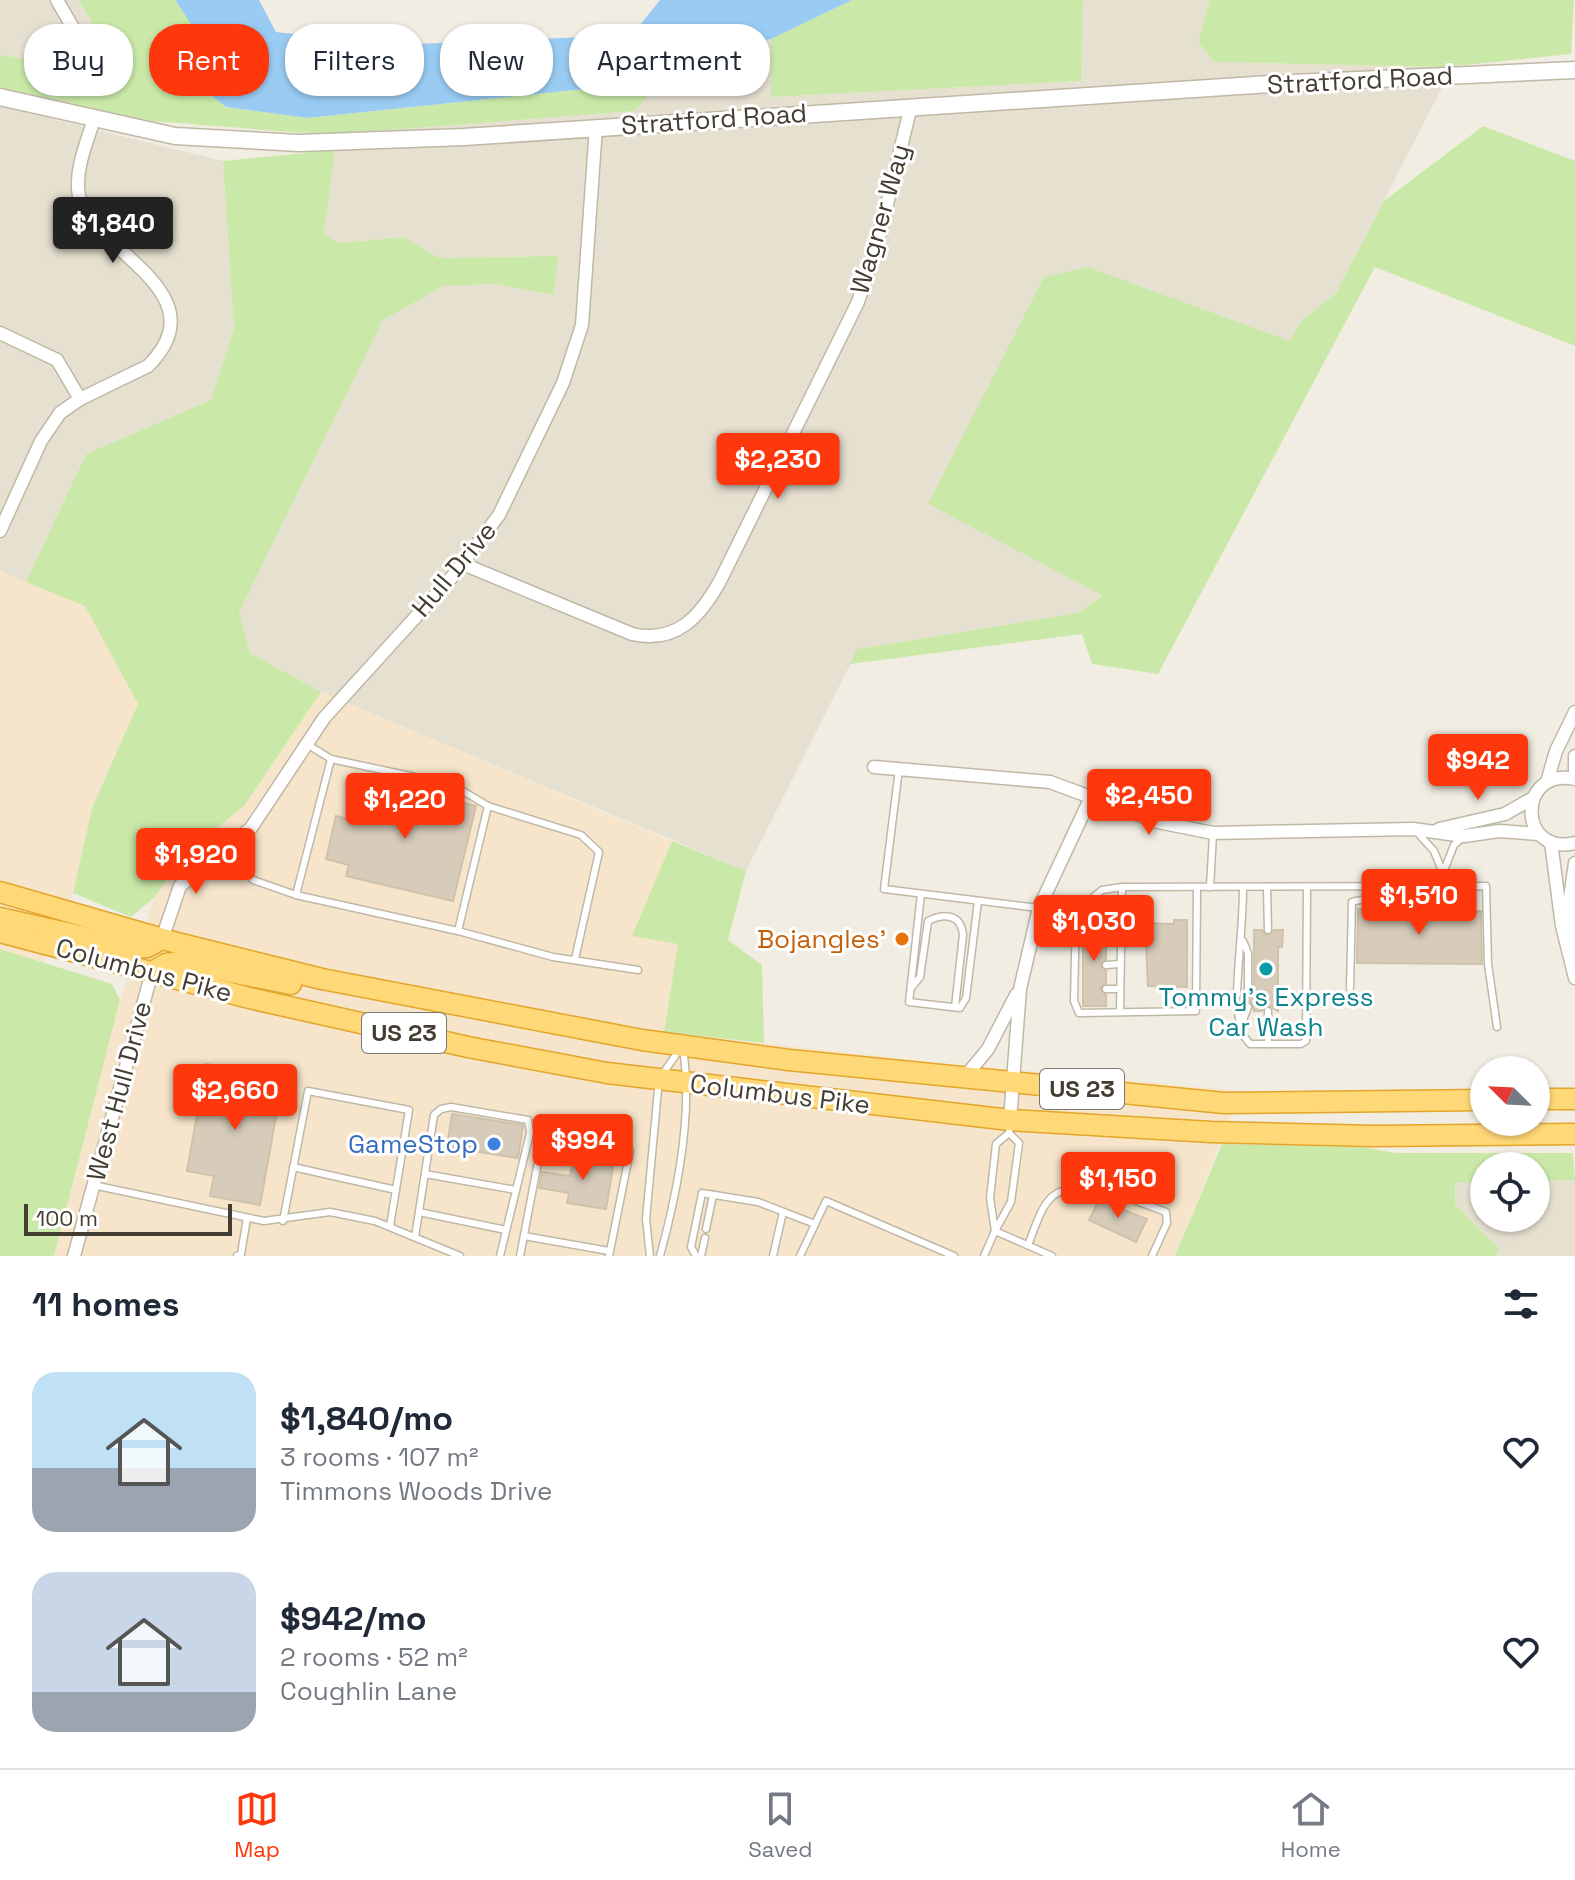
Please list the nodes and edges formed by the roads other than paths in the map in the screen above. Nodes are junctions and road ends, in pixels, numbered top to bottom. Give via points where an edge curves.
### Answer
1 (57, 0) edge
2 (71, 24) edge
3 (1575, 70) edge
4 (0, 97) edge
5 (911, 106) junction
6 (94, 119) junction
7 (596, 127) junction
8 (0, 333) edge
9 (80, 399) junction
10 (0, 531) edge
11 (463, 564) junction
12 (1575, 712) edge
13 (305, 743) junction
14 (1575, 756) edge
15 (331, 759) junction
16 (874, 767) dead end
17 (899, 769) junction
18 (1575, 771) edge
19 (1575, 779) edge
20 (1547, 782) junction
21 (1092, 795) junction
22 (1533, 798) junction
23 (488, 806) junction
24 (1413, 829) junction
25 (1432, 830) junction
26 (1213, 833) junction
27 (1539, 834) junction
28 (1464, 836) junction
29 (1551, 842) junction
30 (1575, 843) edge
31 (225, 849) junction
32 (1575, 863) edge
33 (1408, 886) junction
34 (1122, 887) junction
35 (1197, 887) junction
36 (1210, 887) junction
37 (1243, 887) junction
38 (1267, 887) junction
39 (1307, 887) junction
40 (0, 892) edge
41 (921, 894) junction
42 (296, 895) junction
43 (978, 901) junction
44 (1039, 908) junction
45 (1573, 911) edge
46 (1076, 912) junction
47 (0, 918) edge
48 (1268, 930) dead end
49 (458, 931) junction
50 (0, 932) edge
51 (1106, 938) dead end
52 (1121, 938) junction
53 (162, 939) junction
54 (1243, 941) junction
55 (1030, 944) junction
56 (1570, 954) junction
57 (575, 959) junction
58 (1120, 964) junction
59 (1106, 965) dead end
60 (638, 970) dead end
61 (152, 972) junction
62 (1575, 978) edge
63 (355, 986) junction
64 (1350, 988) dead end
65 (911, 989) junction
66 (1020, 989) junction
67 (1106, 989) dead end
68 (1120, 989) junction
69 (1248, 994) dead end
70 (1237, 995) dead end
71 (955, 1007) junction
72 (1237, 1007) dead end
73 (1248, 1007) dead end
74 (1268, 1011) dead end
75 (1120, 1012) junction
76 (1241, 1025) junction
77 (1497, 1027) dead end
78 (1268, 1044) junction
79 (682, 1046) junction
80 (964, 1078) junction
81 (659, 1079) junction
82 (688, 1083) junction
83 (1014, 1083) junction
84 (1550, 1099) edge
85 (1575, 1099) edge
86 (1470, 1100) edge
87 (1010, 1127) junction
88 (1575, 1134) edge
89 (293, 1167) junction
90 (425, 1174) junction
91 (93, 1185) junction
92 (396, 1190) junction
93 (516, 1190) junction
94 (713, 1195) junction
95 (419, 1212) junction
96 (783, 1212) junction
97 (247, 1218) junction
98 (283, 1221) junction
99 (815, 1224) junction
100 (390, 1226) junction
101 (506, 1230) junction
102 (995, 1231) junction
103 (524, 1236) junction
104 (415, 1237) junction
105 (1028, 1245) junction
106 (447, 1253) edge
107 (609, 1254) edge
108 (239, 1255) edge
109 (74, 1256) edge
110 (251, 1256) edge
111 (460, 1256) edge
112 (500, 1256) edge
113 (520, 1256) edge
114 (650, 1256) edge
115 (660, 1256) edge
116 (698, 1256) edge
117 (773, 1256) edge
118 (800, 1256) edge
119 (954, 1256) edge
120 (984, 1256) edge
121 (1052, 1256) edge
122 (1152, 1256) edge

1 - 2 street
3 - 5 street, Stratford Road
4 - 6 street, Stratford Road
5 - 7 street, Stratford Road
5 - 11 street, Wagner Way via 858,302 720,581 695,619 665,636 632,634
6 - 7 street, Stratford Road via 175,136 299,143
6 - 9 street via 78,176 79,197 98,228 151,276 168,320 156,358 148,366
7 - 11 street, Hull Drive via 585,306 575,355 499,515
8 - 9 street via 57,360
9 - 10 street via 49,426
11 - 13 street, Hull Drive
12 - 20 street
13 - 15 lane
13 - 31 street, Hull Drive via 256,821
14 - 18 street
15 - 23 lane via 453,785
15 - 42 lane
16 - 17 street
17 - 21 street via 1050,782
17 - 41 lane via 884,889
19 - 20 street
20 - 22 street
21 - 26 street via 1158,822
21 - 44 street
22 - 25 street via 1505,814
22 - 27 street via 1531,817
23 - 49 lane
23 - 57 lane via 581,835 599,852
24 - 25 street
24 - 26 street
24 - 28 lane via 1434,851 1443,873 1454,845
25 - 28 street
26 - 36 lane
27 - 28 street via 1499,831
27 - 29 street
29 - 30 street
29 - 56 street
31 - 42 lane via 253,880
31 - 53 street, Hull Drive via 180,886
32 - 45 street
33 - 39 lane
33 - 64 lane via 1390,900 1352,902
33 - 77 lane via 1486,886 1488,964
34 - 35 lane
34 - 46 lane via 1102,890
34 - 52 lane
35 - 36 lane
35 - 75 lane via 1196,1011
36 - 37 lane
37 - 38 lane
37 - 54 lane
38 - 39 lane
38 - 48 lane
39 - 78 lane via 1308,1035 1301,1044
40 - 53 highway, Columbus Pike / US 23
41 - 43 lane
41 - 65 lane
42 - 49 lane
43 - 44 lane
43 - 71 lane via 966,998
44 - 55 street
45 - 56 street
46 - 55 lane via 1056,919
46 - 75 lane via 1079,1013
47 - 53 highway via 133,948
49 - 57 lane
50 - 61 highway, Columbus Pike / US 23
51 - 52 lane
52 - 58 lane
53 - 63 highway, Columbus Pike / US 23
54 - 69 lane
54 - 70 lane
55 - 66 street
56 - 62 street
57 - 60 lane
58 - 59 lane
58 - 68 lane
61 - 63 highway via 181,962 334,994
61 - 81 highway, Columbus Pike / US 23 via 479,1050
61 - 91 street, West Hull Drive
63 - 79 highway, Columbus Pike / US 23
65 - 71 lane via 909,1002
65 - 71 lane via 920,977 928,921 940,915 954,917 963,935
66 - 80 street via 988,1049
66 - 83 street
67 - 68 lane
68 - 75 lane
72 - 76 lane
73 - 76 lane
74 - 78 lane
76 - 78 lane via 1245,1040
79 - 80 highway, Columbus Pike / US 23
79 - 81 lane
79 - 82 lane
80 - 83 highway, Columbus Pike / US 23
81 - 82 highway, Columbus Pike / US 23
81 - 114 lane via 646,1219
82 - 87 highway, Columbus Pike / US 23
82 - 115 lane
83 - 86 highway, Columbus Pike / US 23 via 1224,1103
83 - 87 street
84 - 85 highway
87 - 88 highway, Columbus Pike / US 23
87 - 102 lane via 996,1144 990,1198
87 - 102 lane via 1019,1143 1011,1202
89 - 92 lane
89 - 92 lane via 308,1091 409,1110
89 - 98 lane
90 - 93 lane
90 - 93 lane via 434,1115 441,1109 516,1115 528,1120 530,1133
90 - 95 lane
91 - 97 lane
91 - 109 street, West Hull Drive
92 - 100 lane
93 - 101 lane
94 - 96 lane
94 - 116 lane
94 - 116 lane via 702,1193 691,1247
95 - 101 lane
95 - 104 lane
96 - 99 lane
96 - 117 lane
97 - 98 lane
97 - 108 lane
98 - 100 lane via 330,1212
99 - 118 lane
99 - 119 lane via 826,1201
100 - 104 lane
101 - 112 lane
102 - 105 lane
102 - 120 lane
103 - 107 lane
103 - 107 lane via 541,1146 553,1129 597,1127 622,1136 630,1151
103 - 113 lane
104 - 106 lane
105 - 121 lane
105 - 122 lane via 1050,1197 1066,1188 1107,1191 1166,1212 1167,1223
106 - 111 lane
108 - 110 lane

